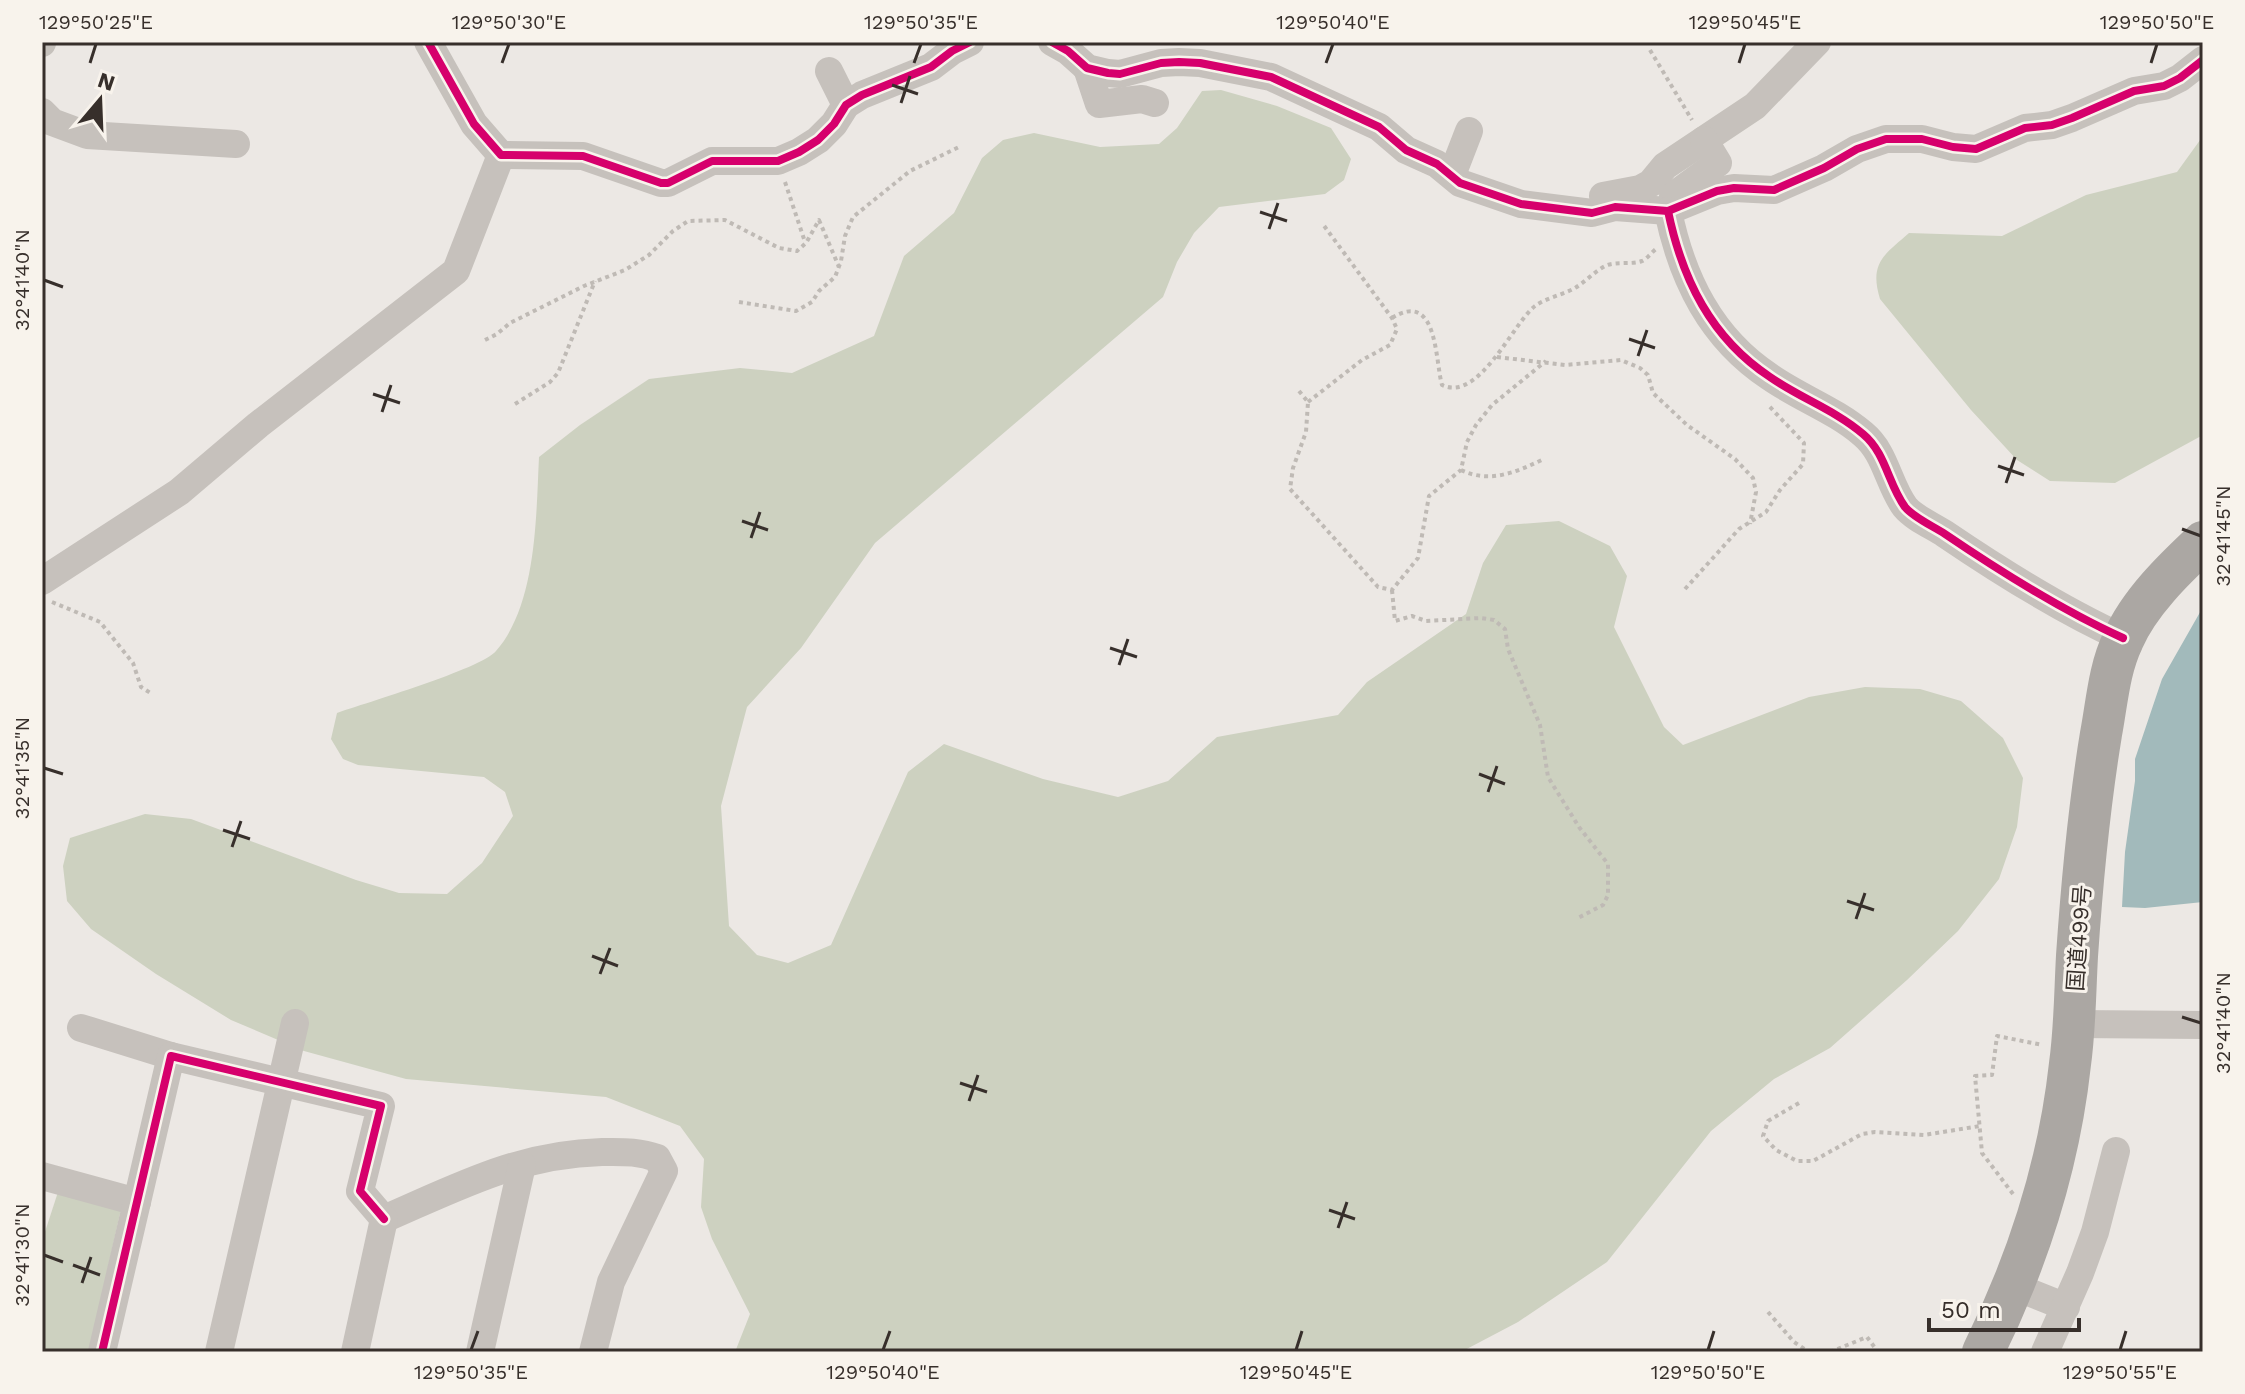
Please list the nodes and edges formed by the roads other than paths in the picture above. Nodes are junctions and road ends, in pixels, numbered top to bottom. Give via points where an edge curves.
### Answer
1 (428, 42) edge
2 (970, 42) edge
3 (1052, 42) edge
4 (1817, 42) edge
5 (2203, 60) edge
6 (1087, 68) junction
7 (829, 71) dead end
8 (1155, 103) dead end
9 (846, 105) junction
10 (42, 112) edge
11 (1469, 131) dead end
12 (1704, 140) junction
13 (236, 144) dead end
14 (501, 155) junction
15 (1452, 175) junction
16 (1486, 193) junction
17 (1665, 219) junction
18 (2203, 542) edge
19 (2203, 572) edge
20 (43, 584) edge
21 (2123, 638) junction
22 (295, 1023) dead end
23 (2203, 1025) edge
24 (81, 1028) dead end
25 (2080, 1033) junction
26 (171, 1056) junction
27 (280, 1080) junction
28 (2116, 1151) dead end
29 (522, 1165) junction
30 (42, 1176) edge
31 (137, 1202) junction
32 (384, 1219) junction
33 (2048, 1300) junction
34 (102, 1352) edge
35 (219, 1352) edge
36 (355, 1352) edge
37 (480, 1352) edge
38 (593, 1352) edge
39 (1983, 1352) edge
40 (2003, 1352) edge
41 (2045, 1352) edge

1 - 14 street via 474,124
2 - 9 street via 931,67
3 - 6 street
4 - 12 street via 1755,106
5 - 17 street via 2164,86 2134,91 1976,149 1886,139 1774,190 1717,191
6 - 8 street via 1099,104 1142,99
6 - 15 street via 1120,74 1161,63 1200,63 1271,77 1379,127 1406,150
7 - 9 street
9 - 14 street via 818,140 778,161 712,161 668,183 583,156
10 - 13 street via 52,122 87,135
11 - 15 street
12 - 16 street via 1665,166 1651,183 1628,192 1593,197
12 - 17 street via 1718,163 1657,205
14 - 20 street via 456,271 179,492
15 - 16 street
16 - 17 street via 1521,204 1592,213 1615,207
17 - 21 street via 1697,299 1721,335 1769,377 1865,435 1906,508 1989,564
18 - 21 highway, 国道499号 via 2162,584
19 - 25 highway, 国道499号 via 2171,610 2133,692 2111,819 2097,955
21 - 25 highway, 国道499号 via 2107,696 2092,802 2078,941
22 - 27 street
23 - 25 street
24 - 26 street
25 - 33 highway, 国道499号 via 2081,1138
25 - 39 highway, 国道499号 via 2038,1217
26 - 27 street
26 - 31 street
27 - 32 street via 381,1106 360,1191
27 - 35 street
28 - 33 street via 2095,1232
29 - 32 street via 497,1170
29 - 37 street
29 - 38 street via 570,1153 640,1152 657,1158 664,1171 611,1282
30 - 31 street
31 - 34 street
32 - 36 street
33 - 40 highway, 国道499号
33 - 41 street

